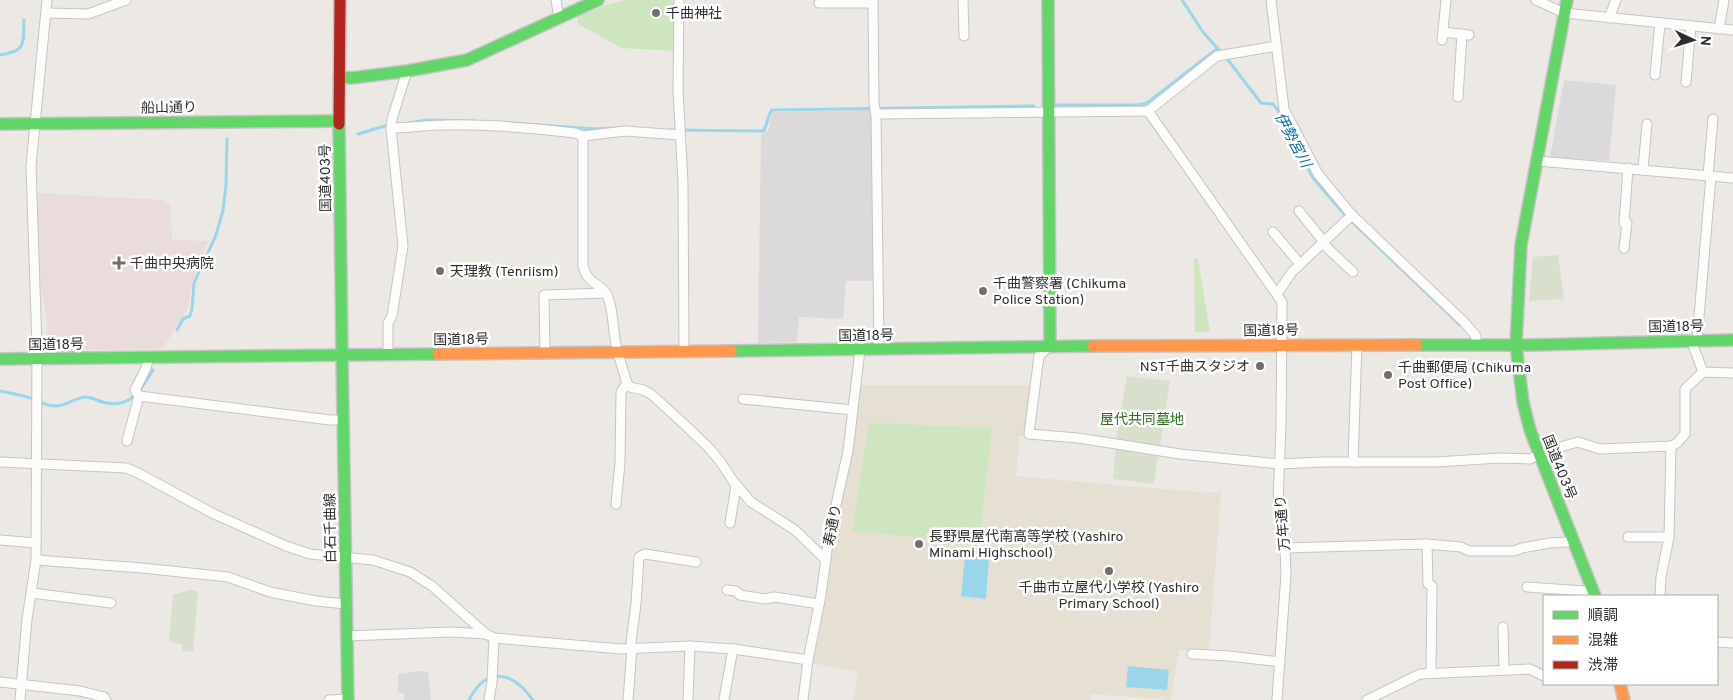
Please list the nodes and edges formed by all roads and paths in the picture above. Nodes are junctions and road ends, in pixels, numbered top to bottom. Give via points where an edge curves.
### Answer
1 (48, 0) edge
2 (126, 0) edge
3 (340, 0) edge
4 (556, 0) edge
5 (598, 0) edge
6 (679, 0) edge
7 (963, 0) edge
8 (1048, 0) edge
9 (1271, 0) edge
10 (1446, 0) edge
11 (1536, 0) edge
12 (1566, 0) edge
13 (1616, 0) edge
14 (1724, 0) edge
15 (873, 2) edge
16 (819, 3) dead end
17 (47, 13) junction
18 (1564, 13) junction
19 (559, 17) junction
20 (1609, 18) junction
21 (1660, 23) junction
22 (1691, 26) junction
23 (1719, 29) junction
24 (1733, 30) edge
25 (964, 36) dead end
26 (1276, 46) junction
27 (408, 71) junction
28 (1655, 75) dead end
29 (339, 77) junction
30 (1686, 82) dead end
31 (1458, 97) dead end
32 (875, 110) junction
33 (1148, 111) junction
34 (1048, 112) junction
35 (1714, 120) dead end
36 (339, 121) junction
37 (0, 124) edge
38 (35, 124) junction
39 (1647, 124) dead end
40 (391, 128) junction
41 (680, 130) junction
42 (583, 136) junction
43 (1538, 161) junction
44 (1628, 168) junction
45 (1643, 169) junction
46 (1710, 175) junction
47 (1733, 178) edge
48 (1299, 211) dead end
49 (1352, 215) junction
50 (1274, 232) dead end
51 (1323, 243) junction
52 (1624, 248) dead end
53 (1300, 264) junction
54 (1353, 272) dead end
55 (606, 293) junction
56 (1277, 294) junction
57 (1694, 340) junction
58 (1733, 340) edge
59 (1357, 344) junction
60 (1476, 344) junction
61 (1282, 345) junction
62 (1516, 345) junction
63 (1050, 346) junction
64 (879, 349) junction
65 (860, 350) junction
66 (684, 352) junction
67 (618, 353) junction
68 (544, 354) junction
69 (342, 355) junction
70 (388, 355) junction
71 (149, 357) junction
72 (0, 359) edge
73 (36, 359) junction
74 (1703, 372) junction
75 (1733, 373) edge
76 (627, 383) junction
77 (137, 393) junction
78 (743, 399) dead end
79 (853, 410) junction
80 (344, 420) junction
81 (127, 441) dead end
82 (1671, 446) junction
83 (1538, 454) junction
84 (0, 462) edge
85 (1353, 462) junction
86 (37, 464) junction
87 (1279, 464) junction
88 (736, 486) junction
89 (616, 504) dead end
90 (730, 523) dead end
91 (1628, 536) dead end
92 (1669, 537) junction
93 (1573, 539) junction
94 (0, 540) edge
95 (36, 543) junction
96 (1427, 544) junction
97 (1285, 548) junction
98 (346, 556) junction
99 (36, 560) junction
100 (826, 560) junction
101 (696, 562) dead end
102 (1527, 587) dead end
103 (727, 590) dead end
104 (32, 593) junction
105 (1594, 593) edge
106 (1660, 595) edge
107 (111, 604) dead end
108 (346, 604) junction
109 (819, 604) junction
110 (1503, 626) dead end
111 (347, 636) junction
112 (490, 636) junction
113 (1718, 642) edge
114 (1733, 643) edge
115 (690, 646) junction
116 (632, 648) junction
117 (733, 649) junction
118 (1192, 654) dead end
119 (808, 660) junction
120 (1280, 662) junction
121 (1504, 670) junction
122 (1431, 673) junction
123 (1543, 676) edge
124 (0, 682) edge
125 (21, 684) junction
126 (1620, 685) edge
127 (724, 699) dead end
128 (20, 700) edge
129 (106, 700) edge
130 (329, 700) edge
131 (348, 700) edge
132 (489, 700) edge
133 (628, 700) edge
134 (688, 700) edge
135 (803, 700) edge
136 (1277, 700) edge
137 (1367, 700) edge
138 (1624, 700) edge

1 - 17 street
2 - 17 street via 88,14
3 - 29 main road, 国道403号
4 - 19 street
5 - 19 main road
6 - 41 street
7 - 25 street
8 - 34 main road
9 - 26 street
10 - 31 street via 1442,36 1466,34 1463,87
11 - 18 street
12 - 18 main road, 国道403号
13 - 20 street
14 - 23 street
15 - 16 street
15 - 32 street
17 - 38 street
18 - 20 street
18 - 43 main road, 国道403号
19 - 27 main road via 476,57
20 - 21 street
21 - 22 street
21 - 28 street
22 - 23 street
22 - 30 street
23 - 24 street
26 - 33 street via 1223,55
26 - 49 street via 1284,109 1318,174
27 - 29 main road
27 - 40 street
29 - 36 main road, 国道403号
32 - 34 street
32 - 64 street
33 - 34 street
33 - 56 street
34 - 63 main road
35 - 46 street
36 - 38 main road, 船山通り
36 - 69 main road, 国道403号
37 - 38 main road, 船山通り
38 - 73 street via 30,190
39 - 45 street
40 - 42 street via 444,125 520,127
40 - 70 street via 403,246 392,316 388,323
41 - 42 street
41 - 66 street
42 - 55 street via 583,266 590,281
43 - 44 street
43 - 62 main road, 国道403号 via 1521,245
44 - 45 street
44 - 52 street
45 - 46 street
46 - 47 street
46 - 57 street
48 - 51 street
49 - 51 street
49 - 60 street via 1465,323 1476,336
50 - 53 street
51 - 53 street
51 - 54 street
53 - 56 street
55 - 67 street
55 - 68 street via 544,295
56 - 61 street, 万年通り via 1282,302
57 - 58 main road, 国道18号
57 - 62 main road, 国道18号
57 - 74 street
59 - 60 main road, 国道18号
59 - 61 main road, 国道18号
59 - 85 street
60 - 62 main road, 国道18号
61 - 63 main road, 国道18号
61 - 87 street, 万年通り
62 - 83 main road, 国道403号 via 1523,402
63 - 64 main road, 国道18号
63 - 87 street via 1039,356 1029,434
64 - 65 main road, 国道18号
65 - 66 main road, 国道18号
65 - 79 street, 寿通り
66 - 67 main road, 国道18号
67 - 68 main road, 国道18号
67 - 76 street
68 - 70 main road, 国道18号
69 - 70 main road, 国道18号
69 - 71 main road, 国道18号
69 - 80 main road, 白石千曲線
71 - 73 main road, 国道18号
71 - 77 street
72 - 73 main road, 国道18号
73 - 86 street
74 - 75 street
74 - 82 street via 1685,389 1685,434
76 - 88 street via 651,394 685,424 720,461
76 - 89 street via 621,392
77 - 80 street
77 - 81 street
78 - 79 street
79 - 100 street, 寿通り
80 - 98 main road, 白石千曲線
82 - 83 street via 1600,449 1578,442
82 - 92 street
83 - 85 street via 1530,459
83 - 93 main road, 国道403号
84 - 86 street
85 - 87 street
86 - 95 street
86 - 98 street via 126,468 214,514 286,546 310,554
87 - 97 street, 万年通り via 1278,504
88 - 90 street
88 - 100 street via 751,502 795,530
91 - 92 street
92 - 106 street
93 - 96 street via 1514,551 1469,550
93 - 105 main road, 国道403号
94 - 95 street
95 - 99 street
96 - 97 street
96 - 122 street via 1428,584 1432,586
97 - 120 street, 万年通り
98 - 108 main road, 白石千曲線
98 - 112 street via 374,560 410,572 432,586
99 - 104 street
99 - 108 street via 228,577 270,592
100 - 109 street, 寿通り
101 - 116 street via 664,561 645,554 640,557
102 - 105 street
103 - 109 street via 766,599 775,597
104 - 107 street
104 - 125 street
108 - 111 main road, 白石千曲線
109 - 119 street, 寿通り
110 - 121 street
111 - 112 street via 451,632
111 - 131 main road, 白石千曲線
112 - 116 street
112 - 132 street via 492,678
113 - 114 street
115 - 116 street
115 - 117 street
115 - 134 street
116 - 133 street
117 - 119 street
117 - 127 street
118 - 120 street
119 - 135 street, 寿通り
120 - 136 street, 万年通り
121 - 122 street
121 - 123 street via 1530,669
122 - 137 street via 1420,674
124 - 125 street
125 - 128 street
125 - 129 street via 80,691
126 - 138 main road
130 - 131 street

